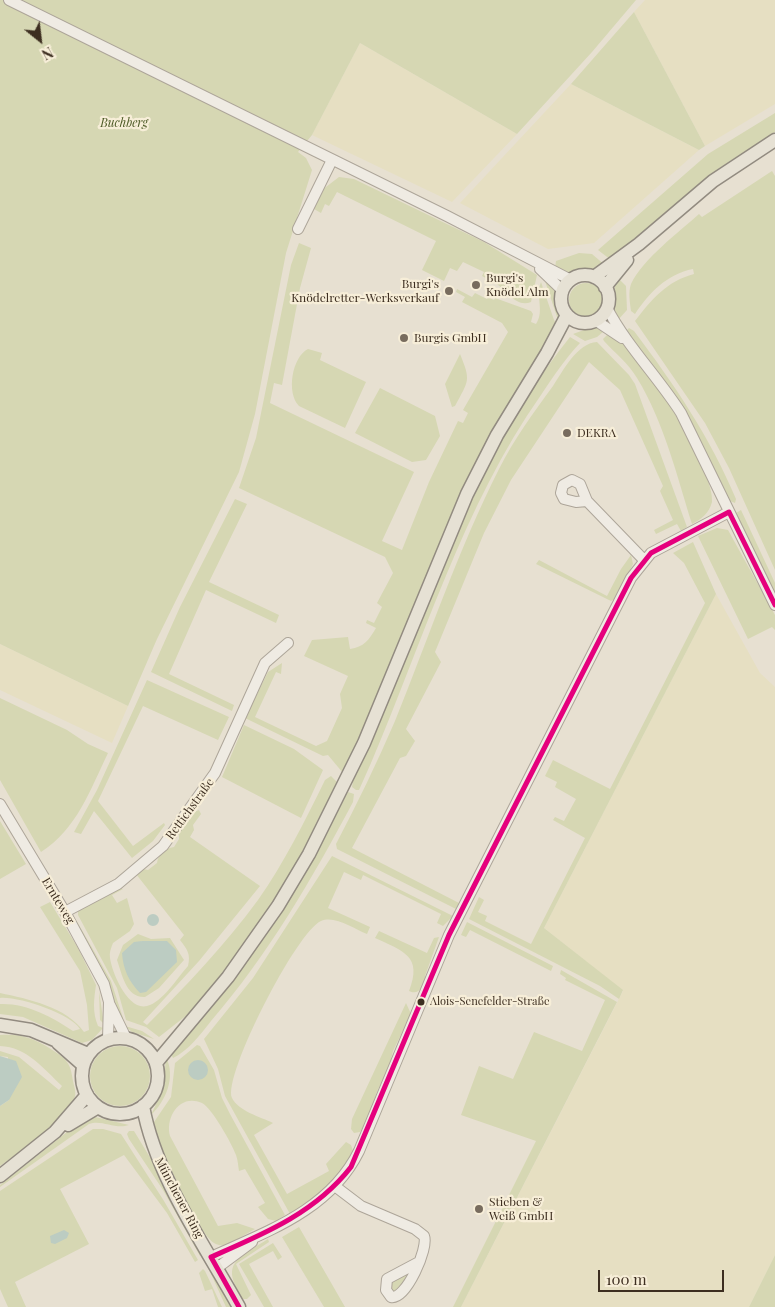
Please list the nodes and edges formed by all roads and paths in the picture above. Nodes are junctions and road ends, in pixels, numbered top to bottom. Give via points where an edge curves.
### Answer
1 (9, 0) edge
2 (775, 140) edge
3 (332, 160) junction
4 (298, 229) dead end
5 (639, 244) junction
6 (527, 258) junction
7 (594, 277) junction
8 (571, 280) junction
9 (605, 287) junction
10 (562, 291) junction
11 (607, 308) junction
12 (567, 315) junction
13 (595, 320) junction
14 (580, 322) junction
15 (627, 341) junction
16 (547, 353) junction
17 (587, 501) dead end
18 (729, 512) junction
19 (644, 560) junction
20 (775, 605) edge
21 (288, 643) dead end
22 (0, 804) edge
23 (65, 912) junction
24 (109, 1002) junction
25 (0, 1025) edge
26 (184, 1027) junction
27 (126, 1038) junction
28 (108, 1039) junction
29 (148, 1050) junction
30 (85, 1060) junction
31 (156, 1063) junction
32 (87, 1095) junction
33 (143, 1106) junction
34 (98, 1108) junction
35 (126, 1114) junction
36 (55, 1132) junction
37 (150, 1141) junction
38 (0, 1176) edge
39 (336, 1187) junction
40 (419, 1262) dead end
41 (214, 1263) junction
42 (239, 1307) edge

1 - 3 street
2 - 5 main road via 714,181
3 - 4 street
3 - 6 street
5 - 7 main road
5 - 9 main road
6 - 8 street
6 - 10 street
7 - 8 main road via 581,276
7 - 9 main road
8 - 10 main road
9 - 11 main road via 609,297
10 - 12 main road via 562,305
11 - 13 main road
11 - 15 street
12 - 14 main road
12 - 16 main road
13 - 14 main road
13 - 15 street
14 - 16 main road
15 - 18 street via 681,413
16 - 26 main road via 497,435 467,494 364,743 309,854 257,936 218,989
17 - 19 street
18 - 19 street via 657,549
18 - 20 street
19 - 39 street via 616,608 452,928 359,1151
21 - 23 street, Rettichstraße via 265,663 215,773 163,846 118,884
22 - 23 street, Ernteweg
23 - 24 street, Ernteweg via 102,980
24 - 27 street, Ernteweg
24 - 28 street, Ernteweg
25 - 30 main road via 31,1030
26 - 29 main road
26 - 31 main road
27 - 28 main road
27 - 29 main road
28 - 30 main road via 97,1045
29 - 31 main road
30 - 32 main road via 82,1080
31 - 33 main road via 157,1086 152,1098
32 - 34 main road
32 - 36 main road
33 - 35 main road
33 - 37 main road, Münchener Ring
34 - 35 main road via 112,1114
34 - 36 main road
35 - 37 main road, Münchener Ring
36 - 38 main road
37 - 41 main road, Münchener Ring
39 - 40 street via 361,1206 424,1236 425,1245
39 - 41 street via 313,1205
41 - 42 main road, Münchener Ring

